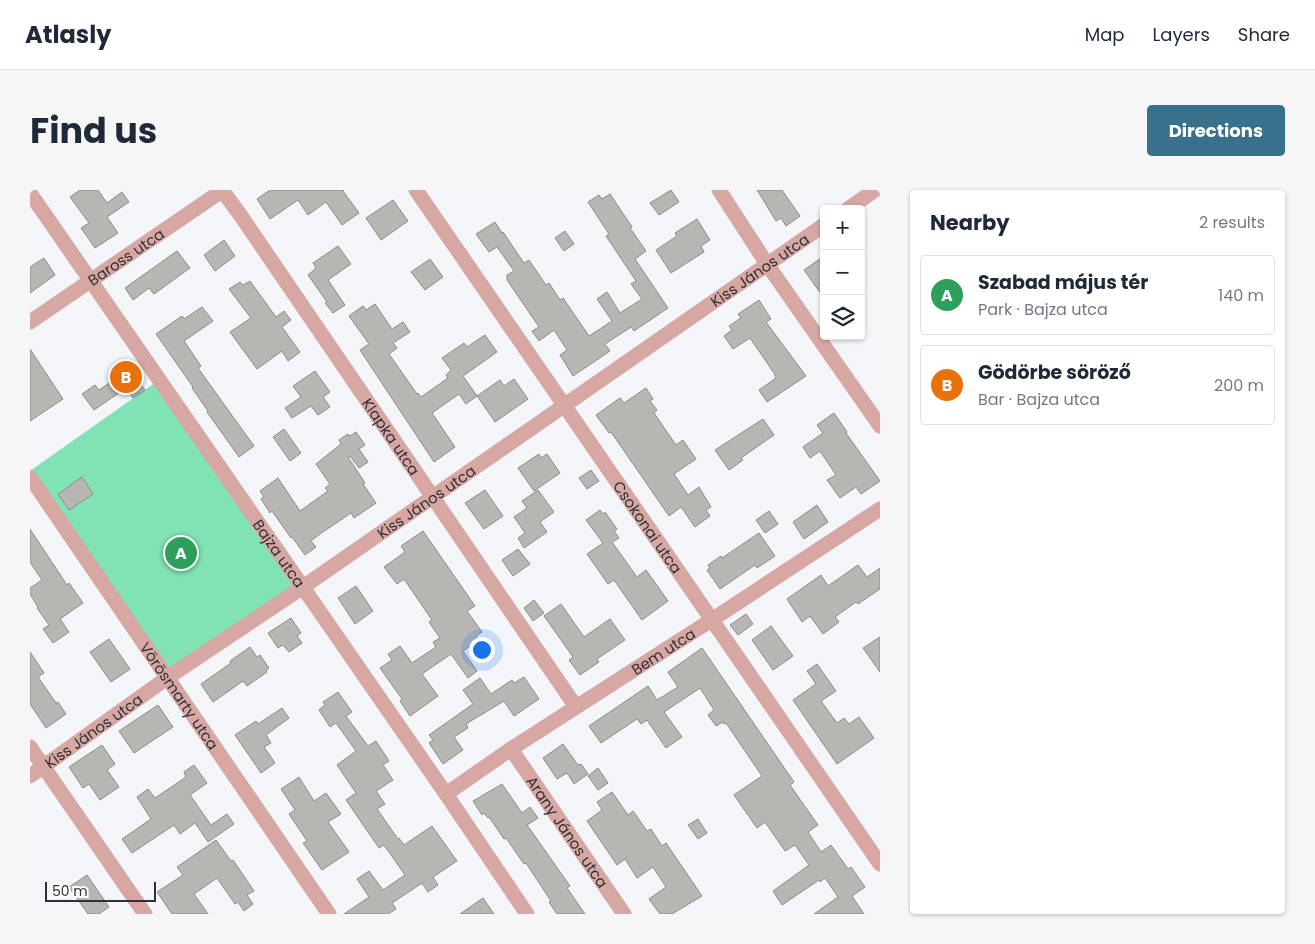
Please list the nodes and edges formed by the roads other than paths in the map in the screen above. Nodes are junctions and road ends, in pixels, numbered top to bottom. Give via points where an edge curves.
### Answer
1 (222, 190) edge
2 (416, 190) edge
3 (718, 190) edge
4 (875, 190) edge
5 (30, 193) edge
6 (854, 205) edge
7 (820, 228) edge
8 (767, 264) junction
9 (91, 282) junction
10 (30, 322) edge
11 (564, 406) junction
12 (880, 426) edge
13 (30, 477) edge
14 (433, 497) junction
15 (880, 509) edge
16 (303, 587) junction
17 (713, 619) junction
18 (167, 678) junction
19 (576, 707) junction
20 (30, 748) edge
21 (511, 749) junction
22 (44, 767) junction
23 (30, 776) edge
24 (446, 794) junction
25 (880, 864) edge
26 (145, 914) edge
27 (329, 914) edge
28 (527, 914) edge
29 (624, 914) edge

1 - 9 street, Baross utca
1 - 14 street, Klapka utca
2 - 11 street, Csokonai utca
3 - 8 street
4 - 6 street
5 - 9 street, Bajza utca
7 - 8 street, Kiss János utca
8 - 11 street, Kiss János utca
8 - 12 street
9 - 10 street, Baross utca
9 - 16 street, Bajza utca
11 - 14 street, Kiss János utca
11 - 17 street, Csokonai utca
13 - 18 street, Vörösmarty utca
14 - 16 street, Kiss János utca
14 - 19 street, Klapka utca
15 - 17 street, Bem utca
16 - 18 street, Kiss János utca
16 - 24 street, Bajza utca
17 - 19 street, Bem utca
17 - 25 street, Csokonai utca
18 - 22 street, Kiss János utca
18 - 27 street, Vörösmarty utca
19 - 21 street, Bem utca
20 - 22 street
21 - 24 street, Bem utca
21 - 29 street, Arany János utca
22 - 23 street, Kiss János utca
22 - 26 street
24 - 28 street, Bajza utca

